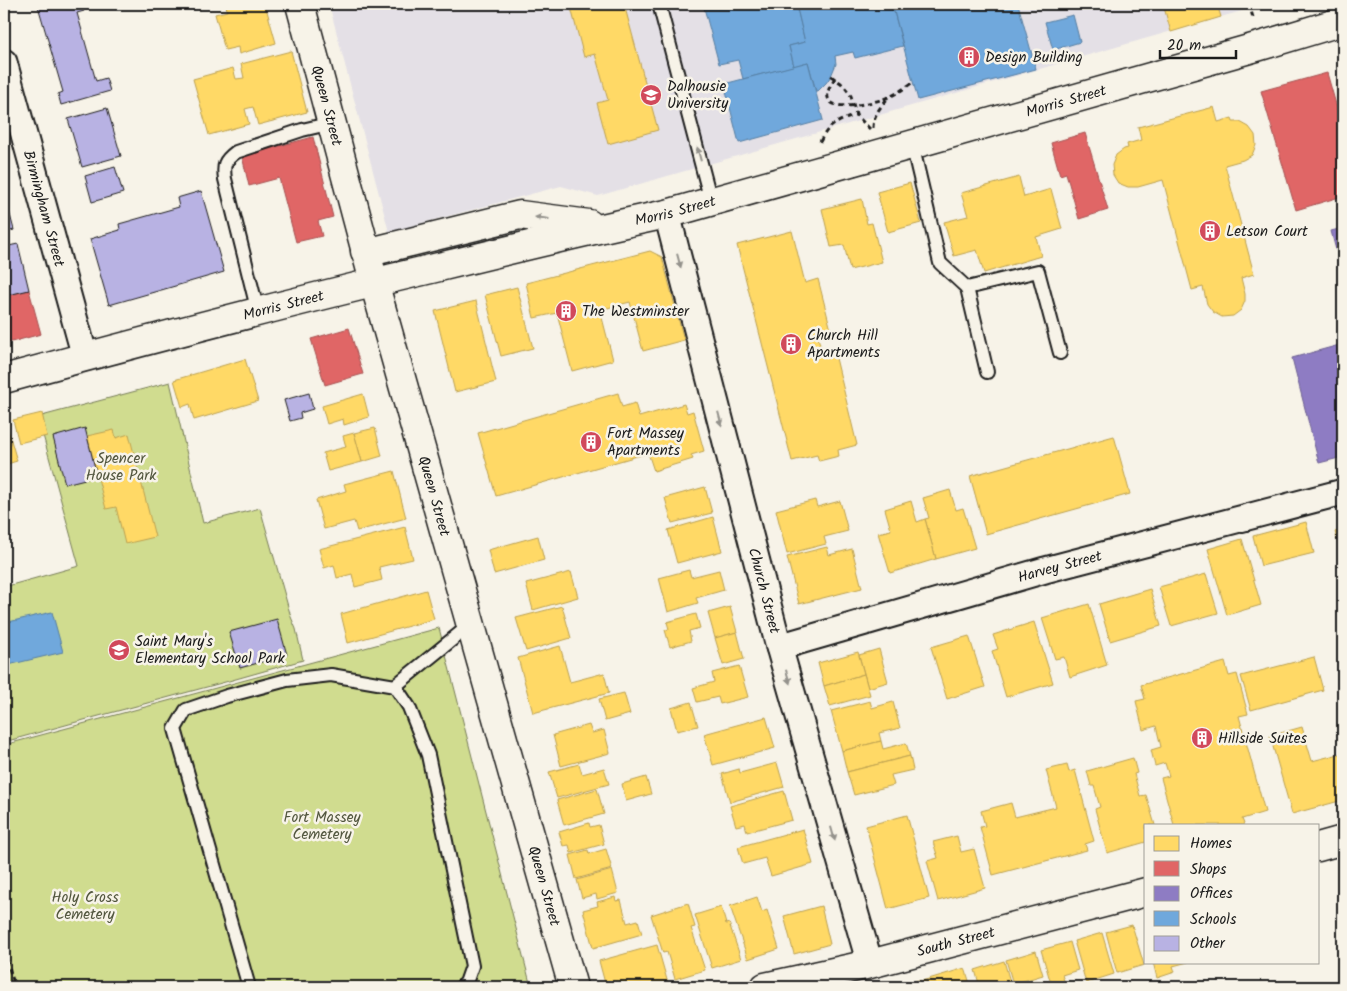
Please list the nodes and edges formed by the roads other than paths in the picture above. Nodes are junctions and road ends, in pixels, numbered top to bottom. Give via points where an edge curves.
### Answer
1 (300, 4) edge
2 (659, 4) edge
3 (1343, 21) edge
4 (4, 62) edge
5 (332, 123) junction
6 (912, 144) junction
7 (711, 201) junction
8 (667, 214) junction
9 (608, 226) junction
10 (365, 251) junction
11 (374, 282) junction
12 (967, 288) junction
13 (258, 312) junction
14 (1060, 353) dead end
15 (85, 357) junction
16 (987, 372) dead end
17 (4, 379) edge
18 (1343, 492) edge
19 (470, 624) junction
20 (779, 647) junction
21 (395, 686) junction
22 (1343, 840) edge
23 (1320, 846) edge
24 (1144, 893) edge
25 (870, 964) junction
26 (249, 987) edge
27 (461, 987) edge
28 (573, 987) edge
29 (765, 987) edge

1 - 5 street, Queen Street
7 -> 2 lane
3 - 6 street, Morris Street
4 - 15 street, Birmingham Street
5 - 10 street, Queen Street
5 - 13 lane via 236,152 227,159 223,168
6 - 7 street, Morris Street
6 - 12 lane via 940,263
7 - 8 street, Morris Street
8 - 9 street, Morris Street
8 -> 20 street, Church Street
9 -> 10 street via 520,215
9 - 11 street, Morris Street
10 - 11 street, Queen Street
11 - 13 street, Morris Street
11 - 19 street, Queen Street
12 - 14 lane via 1038,271
12 - 16 lane
13 - 15 street, Morris Street
15 - 17 street, Morris Street
18 - 20 street, Harvey Street via 1045,570
19 - 21 lane
19 - 28 street, Queen Street
20 -> 25 street, Church Street
21 - 26 lane via 331,675 286,680 186,710 174,729
21 - 27 lane via 409,707 428,756 472,966 466,983
22 - 23 street
24 - 25 street, South Street
25 - 29 street, South Street

